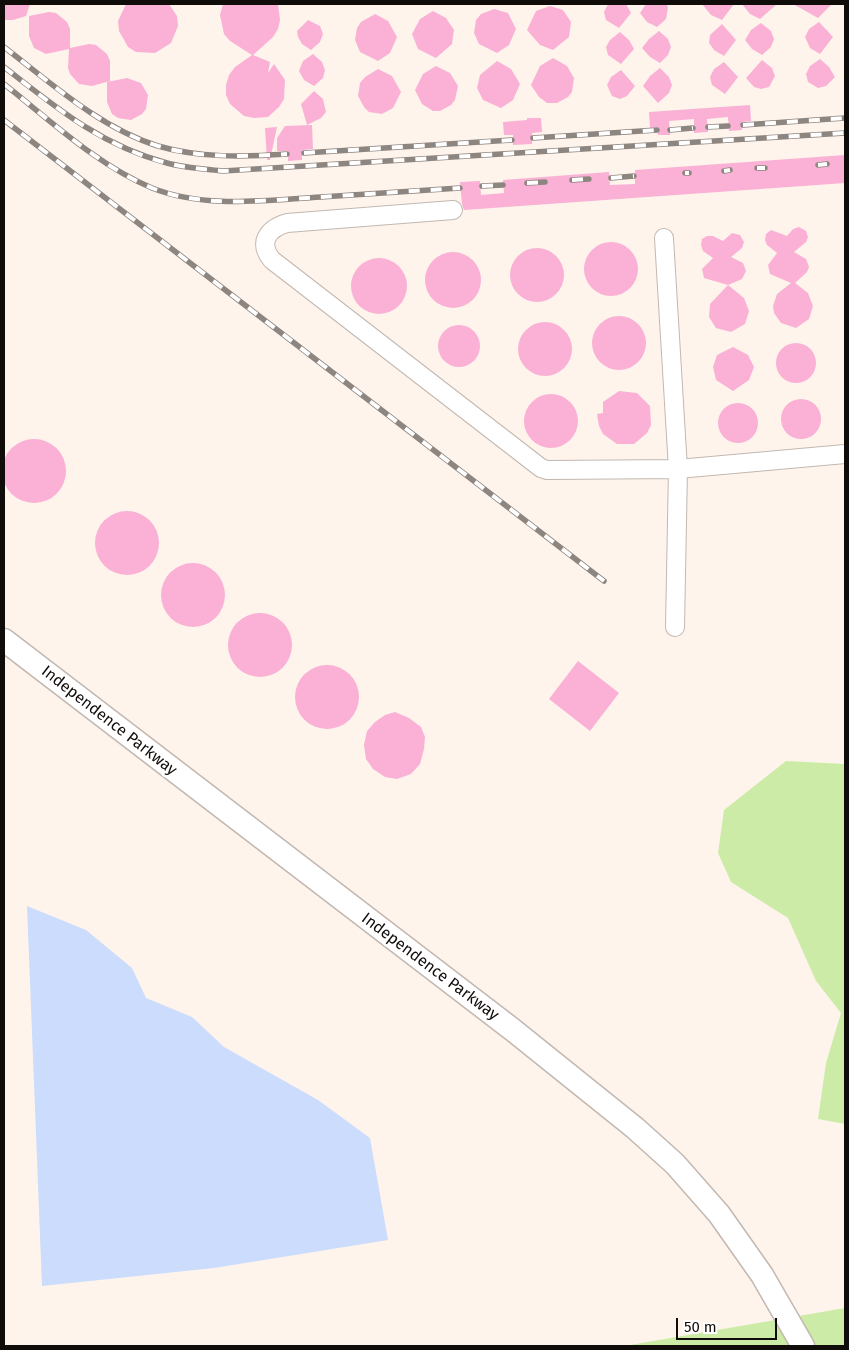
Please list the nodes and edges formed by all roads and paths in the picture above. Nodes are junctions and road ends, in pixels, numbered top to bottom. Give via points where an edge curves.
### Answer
1 (453, 210) dead end
2 (664, 238) dead end
3 (845, 454) edge
4 (678, 469) junction
5 (675, 627) dead end
6 (4, 640) edge
7 (803, 1346) edge

1 - 4 lane via 286,223 270,230 264,245 272,260 541,468
2 - 4 lane
3 - 4 lane
4 - 5 lane
6 - 7 main road, Independence Parkway via 513,1030 635,1128 675,1164 719,1214 762,1275

